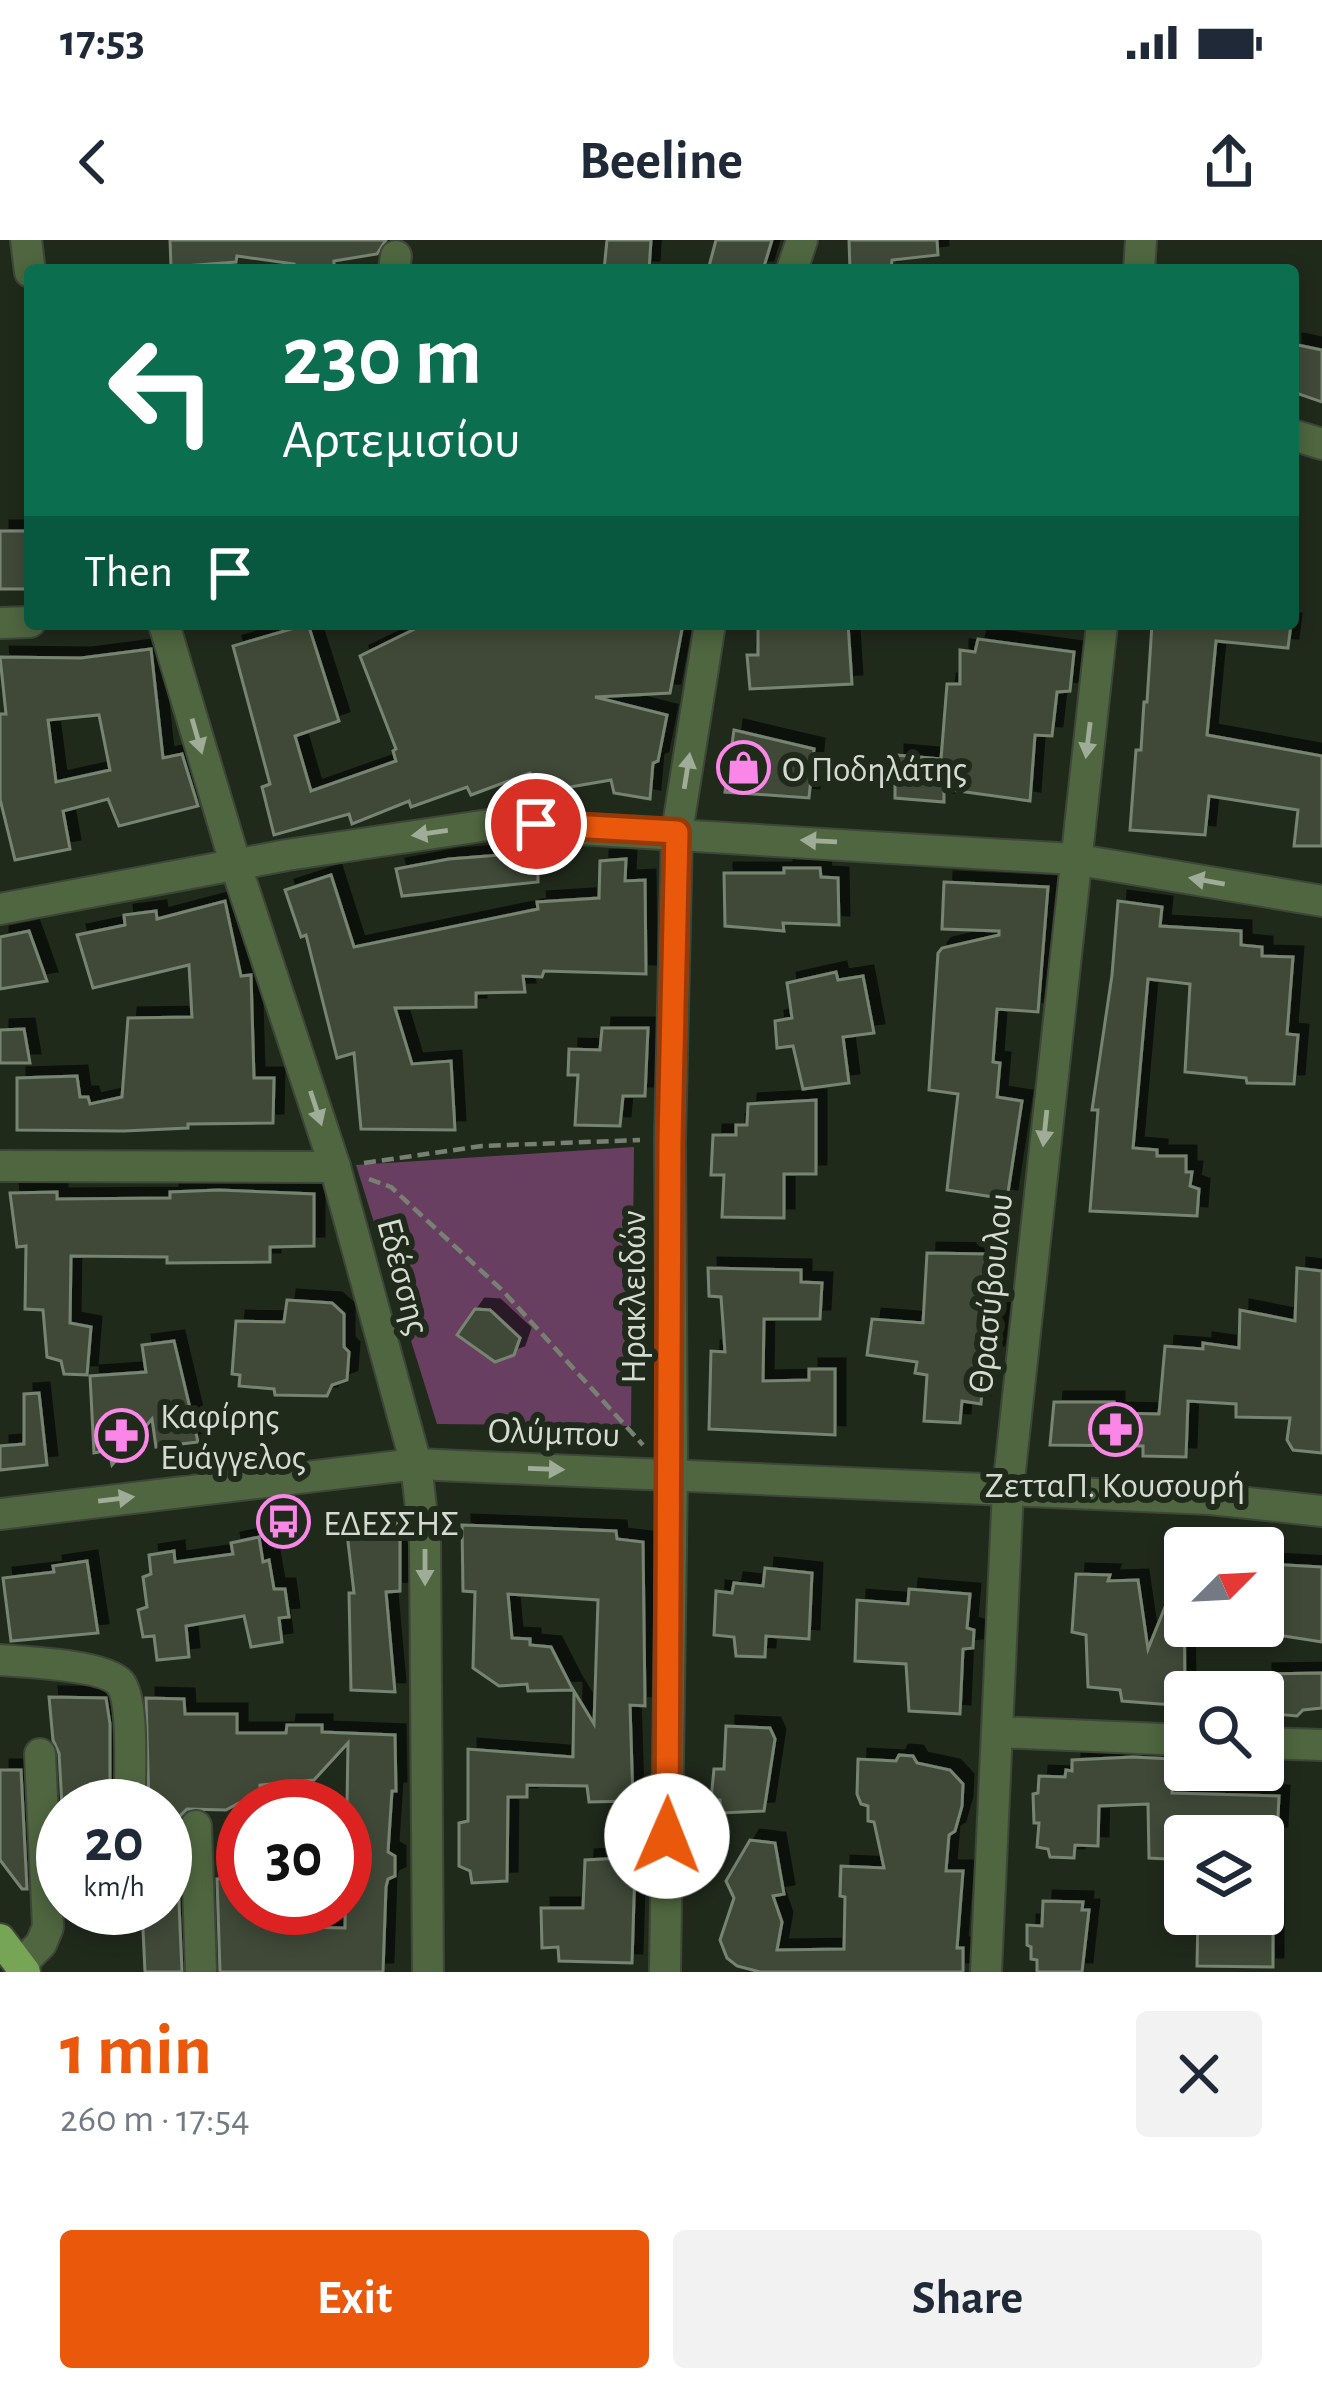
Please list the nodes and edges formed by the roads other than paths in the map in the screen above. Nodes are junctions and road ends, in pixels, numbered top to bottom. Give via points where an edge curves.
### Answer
1 (166, 630) edge
2 (709, 630) edge
3 (1101, 630) edge
4 (677, 832) junction
5 (1073, 859) junction
6 (236, 866) junction
7 (1322, 901) edge
8 (0, 909) edge
9 (0, 1166) edge
10 (335, 1167) junction
11 (416, 1464) junction
12 (672, 1475) junction
13 (1008, 1489) junction
14 (1322, 1511) edge
15 (0, 1514) edge
16 (0, 1660) edge
17 (997, 1732) junction
18 (1164, 1739) edge
19 (1284, 1744) edge
20 (1322, 1745) edge
21 (40, 1754) dead end
22 (129, 1779) edge
23 (196, 1826) dead end
24 (0, 1940) edge
25 (22, 1968) edge
26 (201, 1972) edge
27 (428, 1972) edge
28 (665, 1972) edge
29 (986, 1972) edge

1 -> 6 street, Εδέσσης
4 -> 2 street, Ηρακλειδών
3 -> 5 street, Θρασύβουλου
5 -> 4 street
4 -> 6 street via 495,824
4 - 12 street, Ηρακλειδών
7 -> 5 street
5 -> 13 street, Θρασύβουλου
6 - 8 street
6 -> 10 street, Εδέσσης
9 - 10 street
10 - 11 street, Εδέσσης
11 -> 12 street, Ολύμπου
15 -> 11 street, Ολύμπου
11 -> 27 street, Εδέσσης via 425,1543
12 - 13 street, Ολύμπου
12 - 28 street, Ηρακλειδών
13 - 14 street, Ολύμπου
13 - 17 street, Θρασύβουλου
16 - 22 street via 119,1682 127,1698
17 - 18 street
17 - 29 street, Θρασύβουλου
19 - 20 street
21 - 25 street via 48,1927
23 - 26 street
24 - 25 main road

